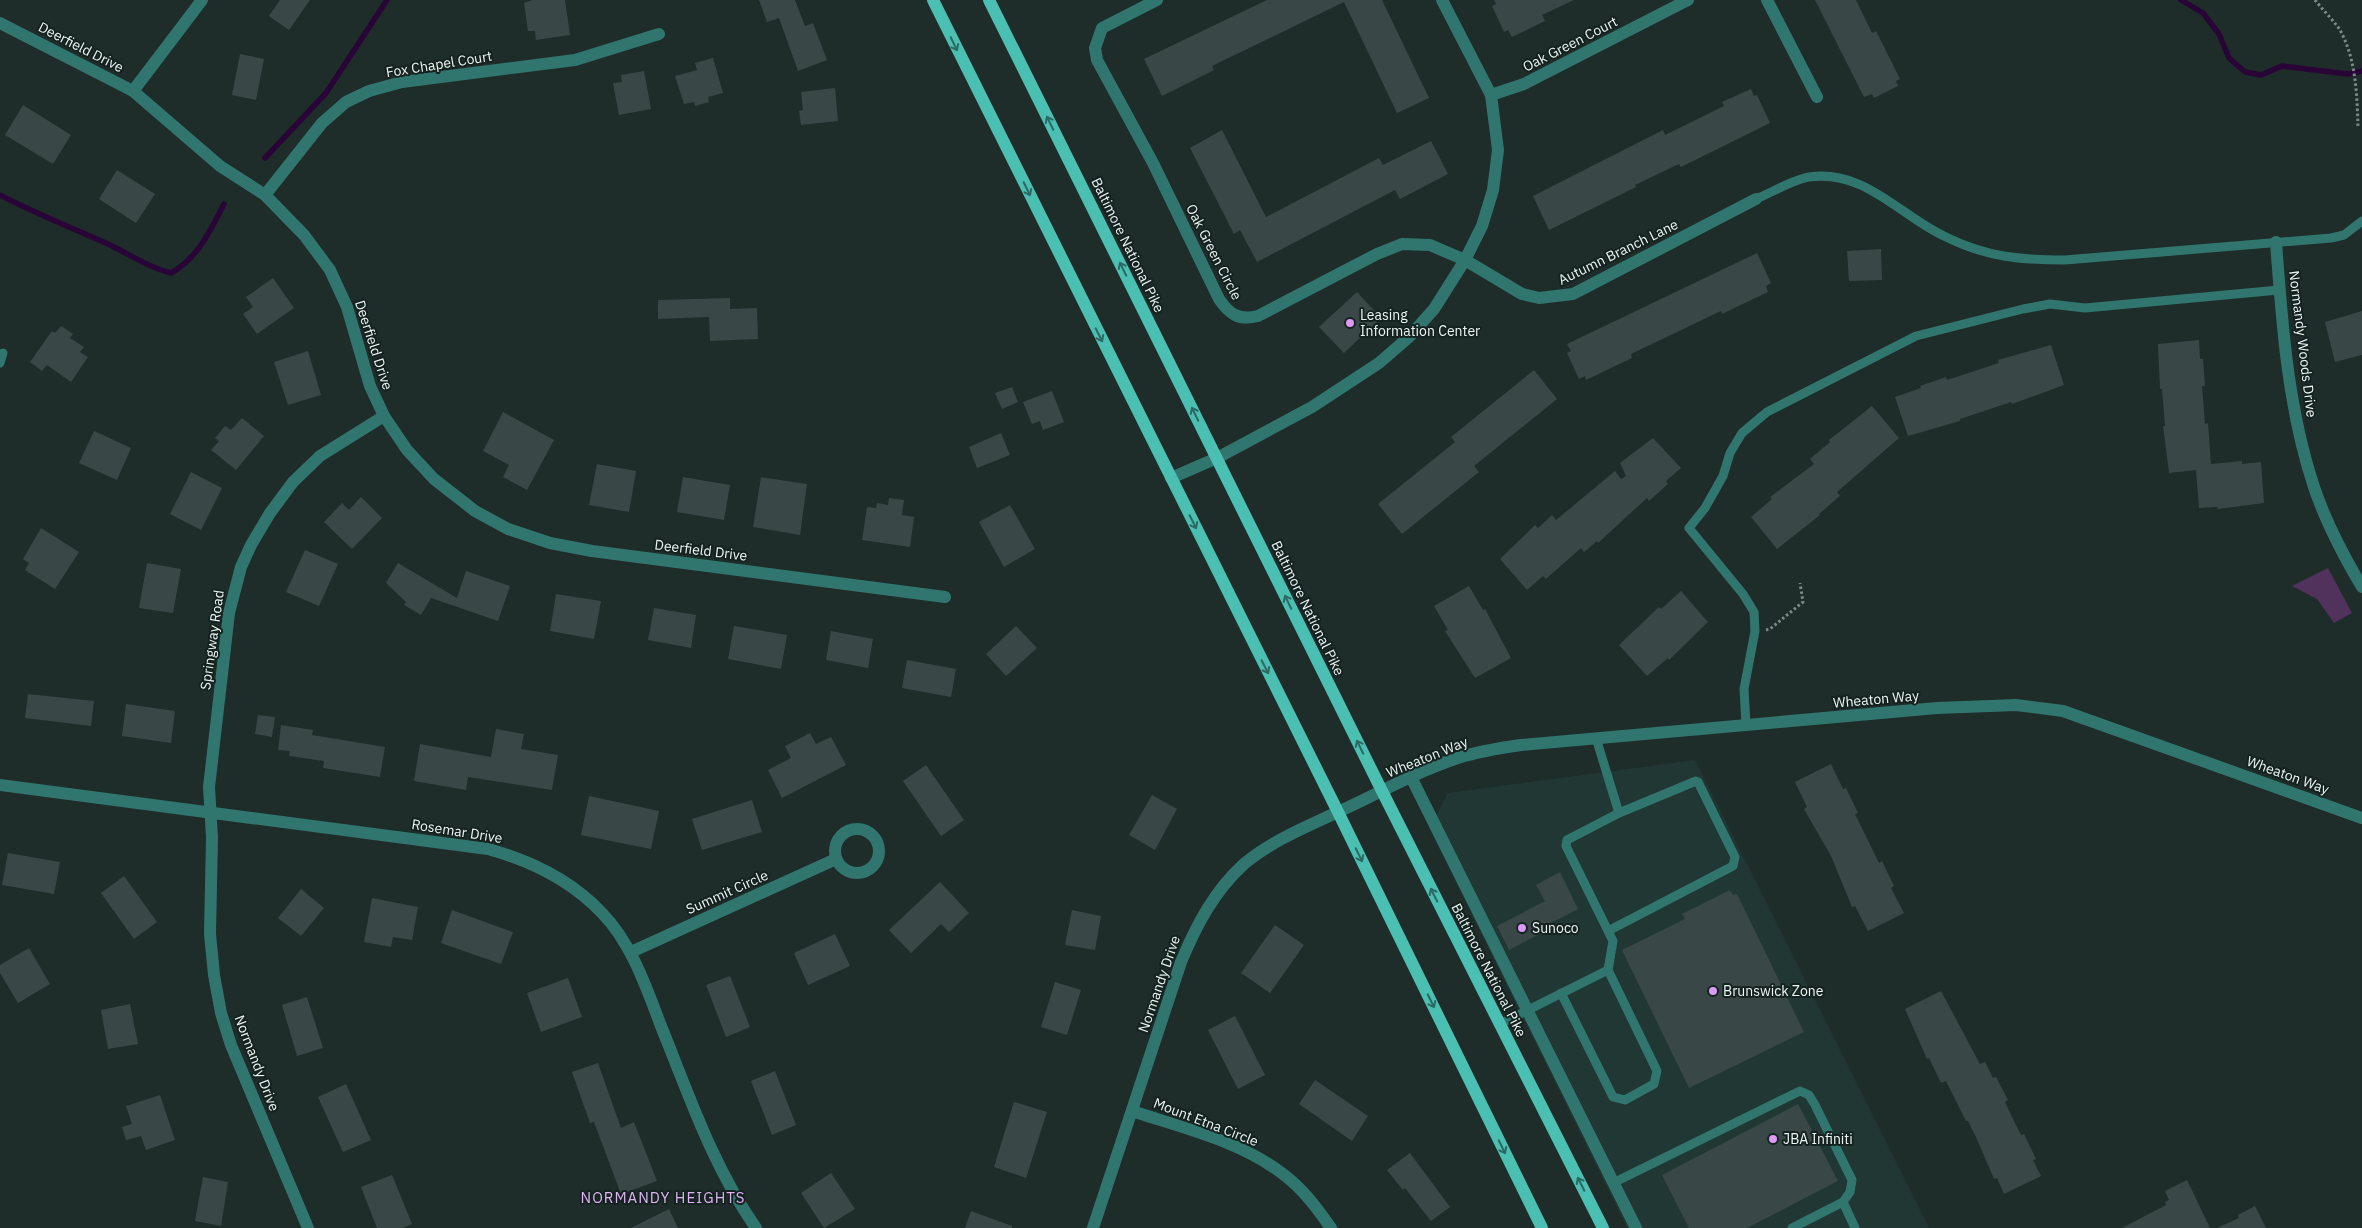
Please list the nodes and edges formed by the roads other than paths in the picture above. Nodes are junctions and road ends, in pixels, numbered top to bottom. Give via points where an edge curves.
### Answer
1 (202, 0) edge
2 (933, 0) edge
3 (989, 0) edge
4 (1157, 0) edge
5 (1442, 0) edge
6 (1688, 0) edge
7 (1767, 0) edge
8 (0, 23) edge
9 (659, 34) dead end
10 (132, 91) junction
11 (1491, 95) junction
12 (1817, 97) dead end
13 (265, 195) junction
14 (1756, 199) joint
15 (2362, 221) edge
16 (2276, 242) junction
17 (1465, 260) junction
18 (2279, 290) junction
19 (3, 353) dead end
20 (0, 364) edge
21 (384, 416) junction
22 (1216, 458) junction
23 (1171, 478) junction
24 (2362, 587) edge
25 (945, 597) dead end
26 (1746, 725) junction
27 (1596, 738) junction
28 (1411, 777) junction
29 (0, 785) edge
30 (1382, 791) junction
31 (210, 811) junction
32 (1338, 812) junction
33 (1619, 814) junction
34 (2362, 818) edge
35 (836, 859) dead end
36 (1608, 931) junction
37 (630, 952) junction
38 (1608, 970) junction
39 (1561, 993) junction
40 (1527, 1010) junction
41 (1500, 1024) junction
42 (1132, 1111) junction
43 (1613, 1183) junction
44 (1843, 1202) junction
45 (308, 1228) edge
46 (756, 1228) edge
47 (1093, 1228) edge
48 (1331, 1228) edge
49 (1542, 1228) edge
50 (1603, 1228) edge
51 (1636, 1228) edge
52 (1792, 1228) edge
53 (1855, 1228) edge

1 - 10 street
2 -> 23 main road
22 -> 3 main road, Baltimore National Pike
4 - 17 street, Oak Green Circle via 1102,28 1095,48 1096,60 1153,163 1227,311 1236,317 1258,316 1402,244 1430,245
5 - 11 street
6 - 11 street, Oak Green Court via 1524,84
7 - 12 street
8 - 10 street, Deerfield Drive
9 - 13 street, Fox Chapel Court via 575,60 402,82 369,91 346,102 322,123
10 - 13 street, Deerfield Drive via 213,160
11 - 17 street via 1498,150 1493,190 1482,226
13 - 21 street, Deerfield Drive via 304,235 330,270 347,307 370,386
14 - 16 lane via 1808,177 1835,177 1860,183 1945,237 1996,255 2022,260 2065,260
14 - 17 street, Autumn Branch Lane via 1573,294 1559,297 1539,298 1522,294
15 - 16 lane via 2344,235
16 - 18 street, Normandy Woods Drive
17 - 22 street via 1434,310 1379,363 1312,407
18 - 24 street, Normandy Woods Drive via 2287,363 2314,488 2333,535
18 - 26 lane via 2094,307 2050,304 1916,336 1767,412 1742,433 1730,453 1723,476 1689,528 1754,612 1755,631 1744,689
19 - 20 lane
21 - 25 street, Deerfield Drive via 407,450 441,484 475,511 508,529 550,543
21 - 31 street, Springway Road via 320,456 293,482 270,513 241,566 229,613 209,787
22 - 23 street
30 -> 22 main road, Baltimore National Pike
23 -> 32 main road
26 - 27 street, Wheaton Way
26 - 34 street, Wheaton Way via 1937,708 2041,707 2063,711
27 - 28 street, Wheaton Way via 1486,750
27 - 33 lane
28 - 30 street, Wheaton Way
28 - 40 street
29 - 31 street, Rosemar Drive
30 - 32 street, Wheaton Way
41 -> 30 main road, Baltimore National Pike
31 - 37 street, Rosemar Drive via 488,850 515,857 545,869 574,888 603,914
31 - 45 street, Normandy Drive via 210,934 221,1012 230,1045
32 - 42 street, Normandy Drive via 1271,846 1245,864 1208,907 1181,962
32 -> 49 main road
33 - 36 lane via 1568,840 1566,846
33 - 36 lane via 1696,781 1735,862 1733,866
35 - 37 street, Summit Circle
36 - 38 lane via 1613,941
37 - 46 street, Rosemar Drive via 714,1157
38 - 39 lane
38 - 39 lane via 1657,1071 1654,1084 1626,1100 1613,1097
39 - 40 lane
40 - 41 lane
40 - 43 street
50 -> 41 main road, Baltimore National Pike
42 - 47 street, Normandy Drive
42 - 48 street, Mount Etna Circle via 1237,1147 1265,1161 1310,1199
43 - 44 lane via 1800,1092 1808,1095 1815,1105 1852,1180 1850,1192
43 - 51 street
44 - 52 lane
44 - 53 lane

